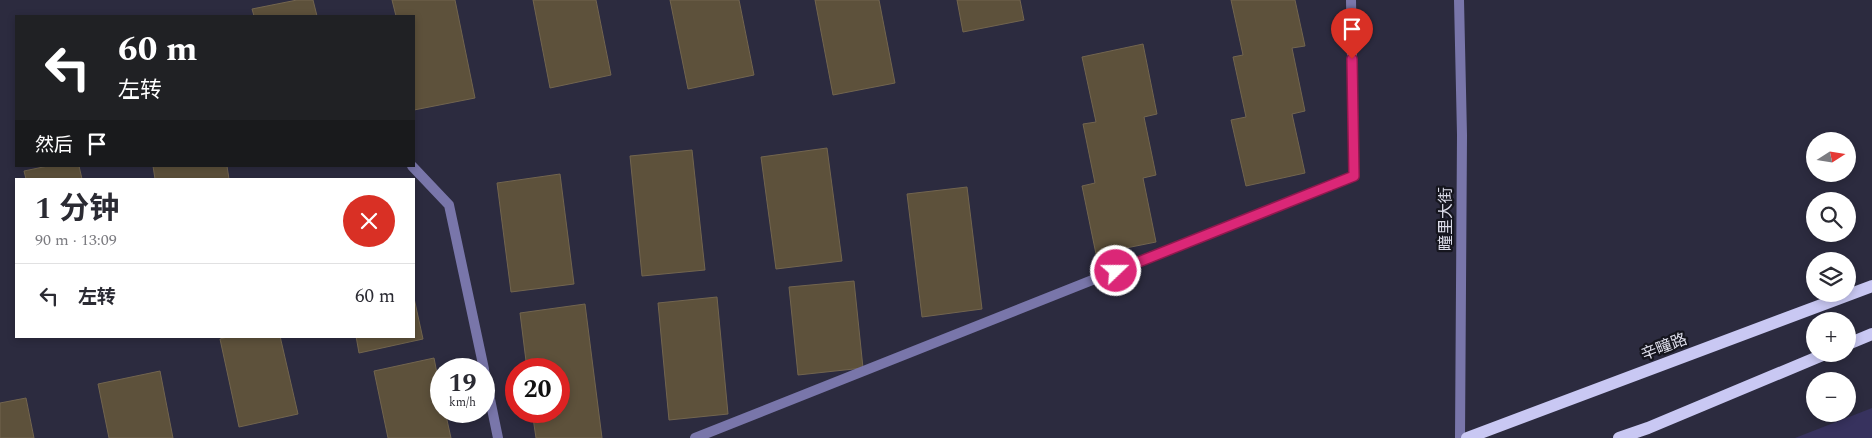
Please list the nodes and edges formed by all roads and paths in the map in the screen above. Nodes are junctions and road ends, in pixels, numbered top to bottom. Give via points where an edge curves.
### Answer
1 (1351, 0) edge
2 (1459, 0) edge
3 (413, 167) edge
4 (1872, 286) edge
5 (1872, 334) edge
6 (1856, 341) edge
7 (482, 358) edge
8 (1806, 362) edge
9 (495, 423) edge
10 (498, 438) edge
11 (695, 438) edge
12 (1460, 438) edge
13 (1467, 438) edge
14 (1619, 438) edge

1 - 11 street via 1354,176
2 - 12 street, 疃里大街 via 1462,135
3 - 7 street via 449,205
4 - 13 main road, 辛疃路
5 - 6 main road
8 - 14 main road
9 - 10 street

